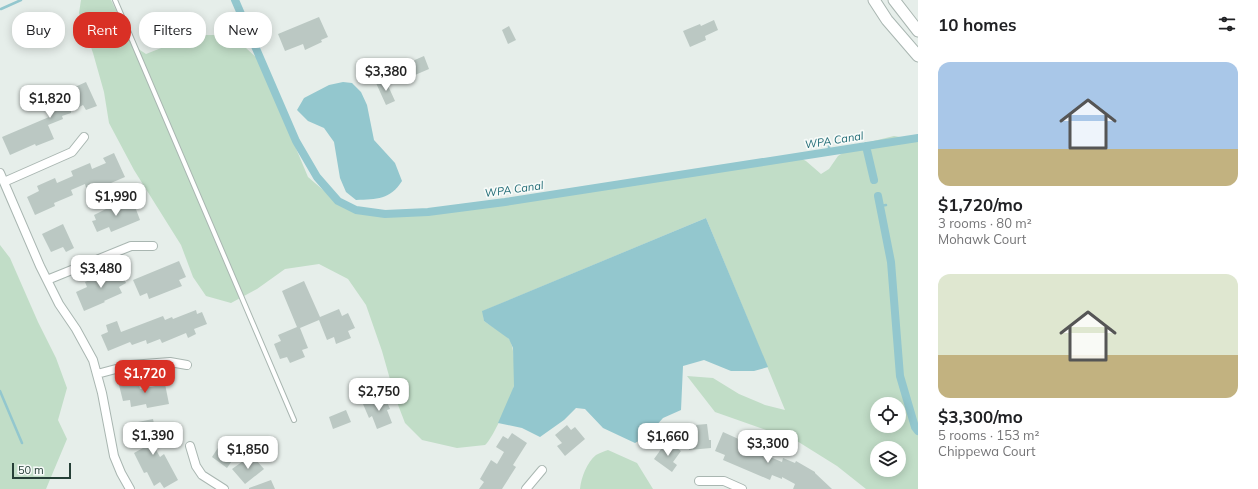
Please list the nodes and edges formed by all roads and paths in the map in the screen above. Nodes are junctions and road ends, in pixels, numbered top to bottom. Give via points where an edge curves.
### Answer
1 (116, 0) edge
2 (874, 0) edge
3 (894, 0) edge
4 (918, 31) edge
5 (918, 56) edge
6 (84, 137) dead end
7 (0, 173) edge
8 (4, 182) junction
9 (153, 246) dead end
10 (47, 280) junction
11 (187, 365) dead end
12 (97, 374) junction
13 (294, 420) dead end
14 (190, 446) dead end
15 (542, 470) dead end
16 (699, 481) dead end
17 (130, 489) edge
18 (224, 489) edge
19 (526, 489) edge
20 (742, 489) edge

1 - 13 lane
2 - 5 street via 887,20
3 - 4 street
6 - 8 street via 72,152
7 - 8 street
8 - 10 street
9 - 10 street via 131,246
10 - 12 street via 90,354
11 - 12 street via 170,362 131,365
12 - 17 street via 114,456
14 - 18 street via 196,466 202,475
15 - 19 street
16 - 20 street via 724,481

